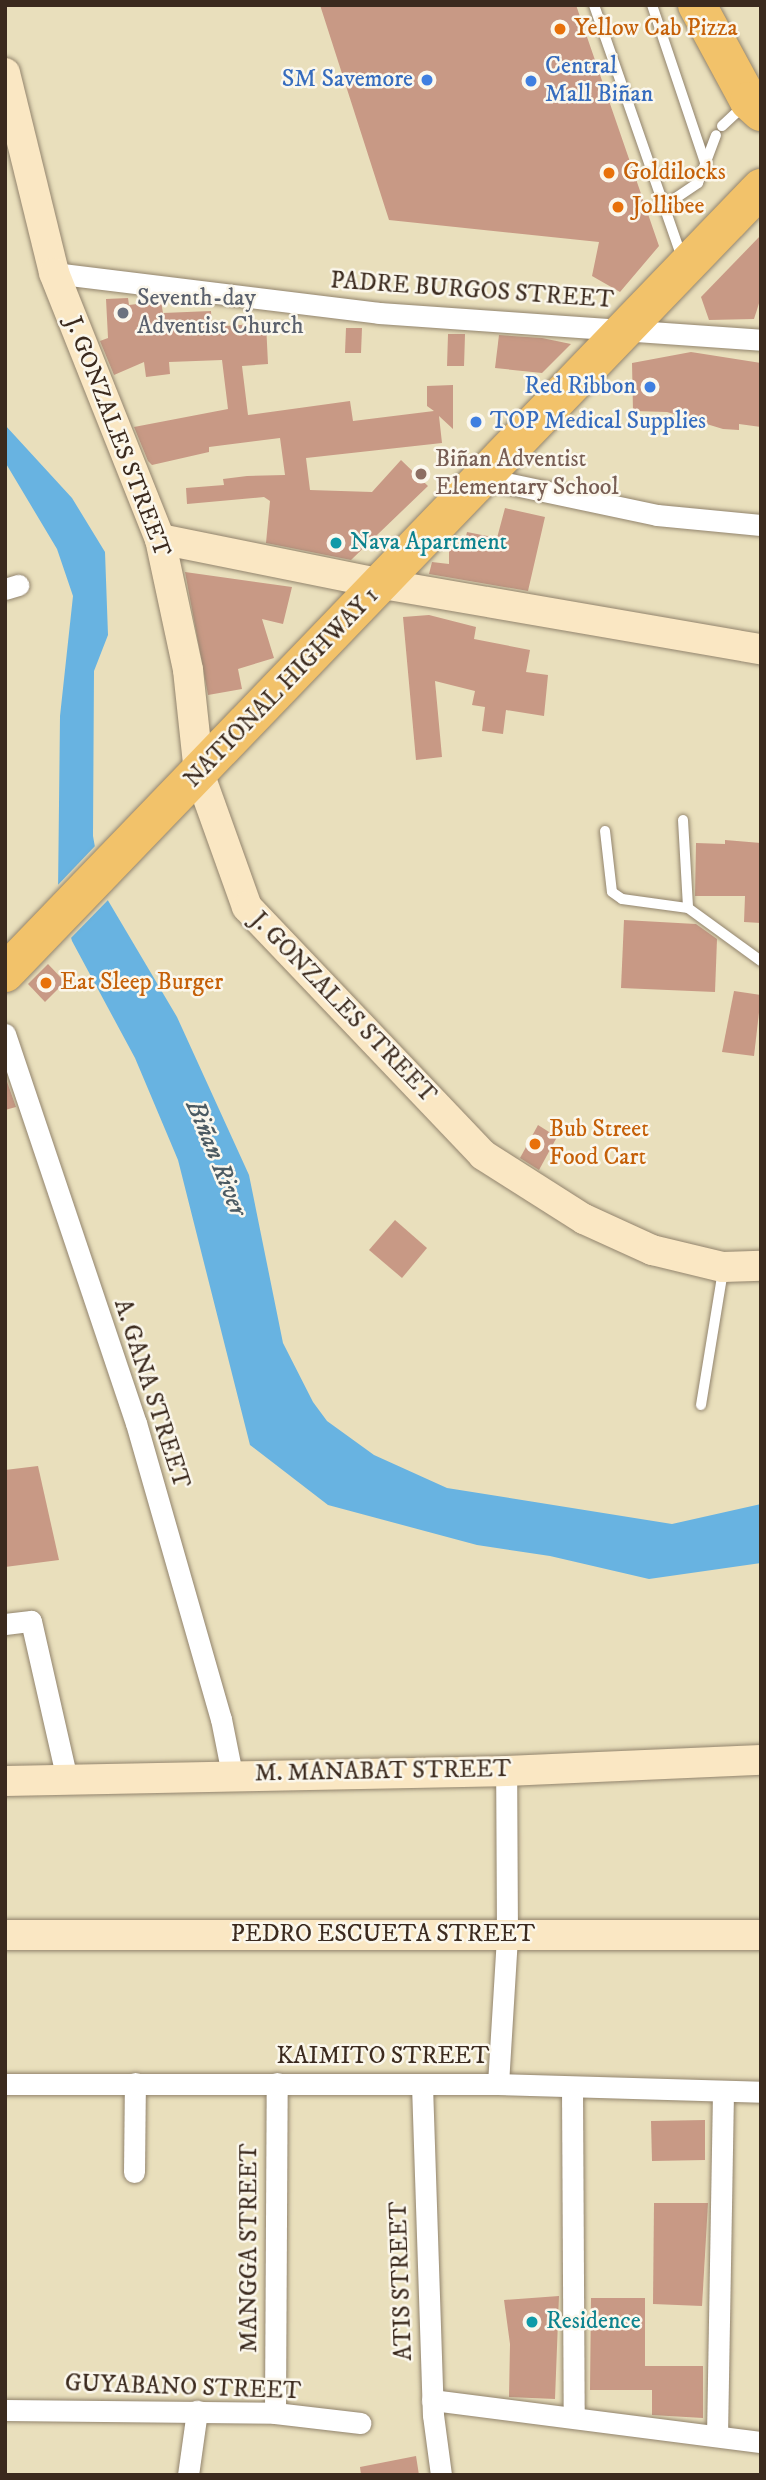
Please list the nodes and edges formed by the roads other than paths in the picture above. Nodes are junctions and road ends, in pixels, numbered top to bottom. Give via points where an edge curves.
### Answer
1 (594, 5) edge
2 (652, 5) edge
3 (697, 5) edge
4 (5, 73) edge
5 (737, 118) edge
6 (706, 168) junction
7 (761, 188) edge
8 (664, 206) junction
9 (685, 266) junction
10 (54, 273) junction
11 (624, 329) junction
12 (761, 340) edge
13 (482, 478) junction
14 (761, 525) edge
15 (160, 539) junction
16 (383, 584) junction
17 (761, 649) edge
18 (199, 773) junction
19 (683, 820) dead end
20 (605, 831) dead end
21 (688, 908) junction
22 (761, 961) edge
23 (5, 973) edge
24 (5, 1034) edge
25 (761, 1266) edge
26 (723, 1267) junction
27 (701, 1405) dead end
28 (5, 1624) edge
29 (761, 1760) edge
30 (506, 1771) junction
31 (232, 1774) junction
32 (68, 1780) junction
33 (5, 1781) edge
34 (507, 1934) junction
35 (5, 1935) edge
36 (761, 1935) edge
37 (277, 2082) junction
38 (135, 2083) junction
39 (5, 2084) edge
40 (498, 2084) junction
41 (422, 2085) junction
42 (572, 2088) junction
43 (723, 2091) junction
44 (761, 2092) edge
45 (134, 2172) dead end
46 (432, 2400) junction
47 (5, 2410) edge
48 (197, 2411) junction
49 (275, 2413) junction
50 (575, 2416) junction
51 (360, 2423) dead end
52 (717, 2436) junction
53 (761, 2442) edge
54 (188, 2475) edge
55 (441, 2475) edge

1 - 8 lane
2 - 6 lane
3 - 5 highway
4 - 10 street, J. GONZALES STREET
5 - 6 lane
6 - 8 lane via 698,183
7 - 9 highway, NATIONAL HIGHWAY 1
8 - 9 lane
9 - 11 highway, NATIONAL HIGHWAY 1
10 - 11 street, PADRE BURGOS STREET via 379,313
10 - 15 street, J. GONZALES STREET
11 - 12 street, PADRE BURGOS STREET
11 - 13 highway, NATIONAL HIGHWAY 1
13 - 14 street via 657,515
13 - 16 highway, NATIONAL HIGHWAY 1
15 - 16 street
15 - 18 street, J. GONZALES STREET via 188,670
16 - 17 street
16 - 18 highway, NATIONAL HIGHWAY 1
18 - 23 highway, NATIONAL HIGHWAY 1
18 - 26 street, J. GONZALES STREET via 247,907 483,1155 584,1219 652,1250
19 - 21 lane
20 - 21 lane via 612,891 622,898
21 - 22 lane
24 - 31 street, A. GANA STREET via 136,1423 221,1719
25 - 26 street, J. GONZALES STREET
26 - 27 lane
28 - 32 street via 31,1621
29 - 30 street, M. MANABAT STREET
30 - 31 street, M. MANABAT STREET
30 - 34 street
31 - 32 street, M. MANABAT STREET
32 - 33 street, M. MANABAT STREET
34 - 35 street, PEDRO ESCUETA STREET
34 - 36 street, PEDRO ESCUETA STREET
34 - 40 street
37 - 38 street, KAIMITO STREET
37 - 41 street, KAIMITO STREET
37 - 49 street, MANGGA STREET
38 - 39 street, KAIMITO STREET
38 - 45 street
40 - 41 street, KAIMITO STREET
40 - 42 street, KAIMITO STREET
41 - 46 street, ATIS STREET
42 - 43 street, KAIMITO STREET
42 - 50 street
43 - 44 street, KAIMITO STREET
43 - 52 street
46 - 50 street
46 - 55 street, ATIS STREET
47 - 48 street, GUYABANO STREET
48 - 49 street, GUYABANO STREET
48 - 54 street
49 - 51 street, GUYABANO STREET
50 - 52 street
52 - 53 street

